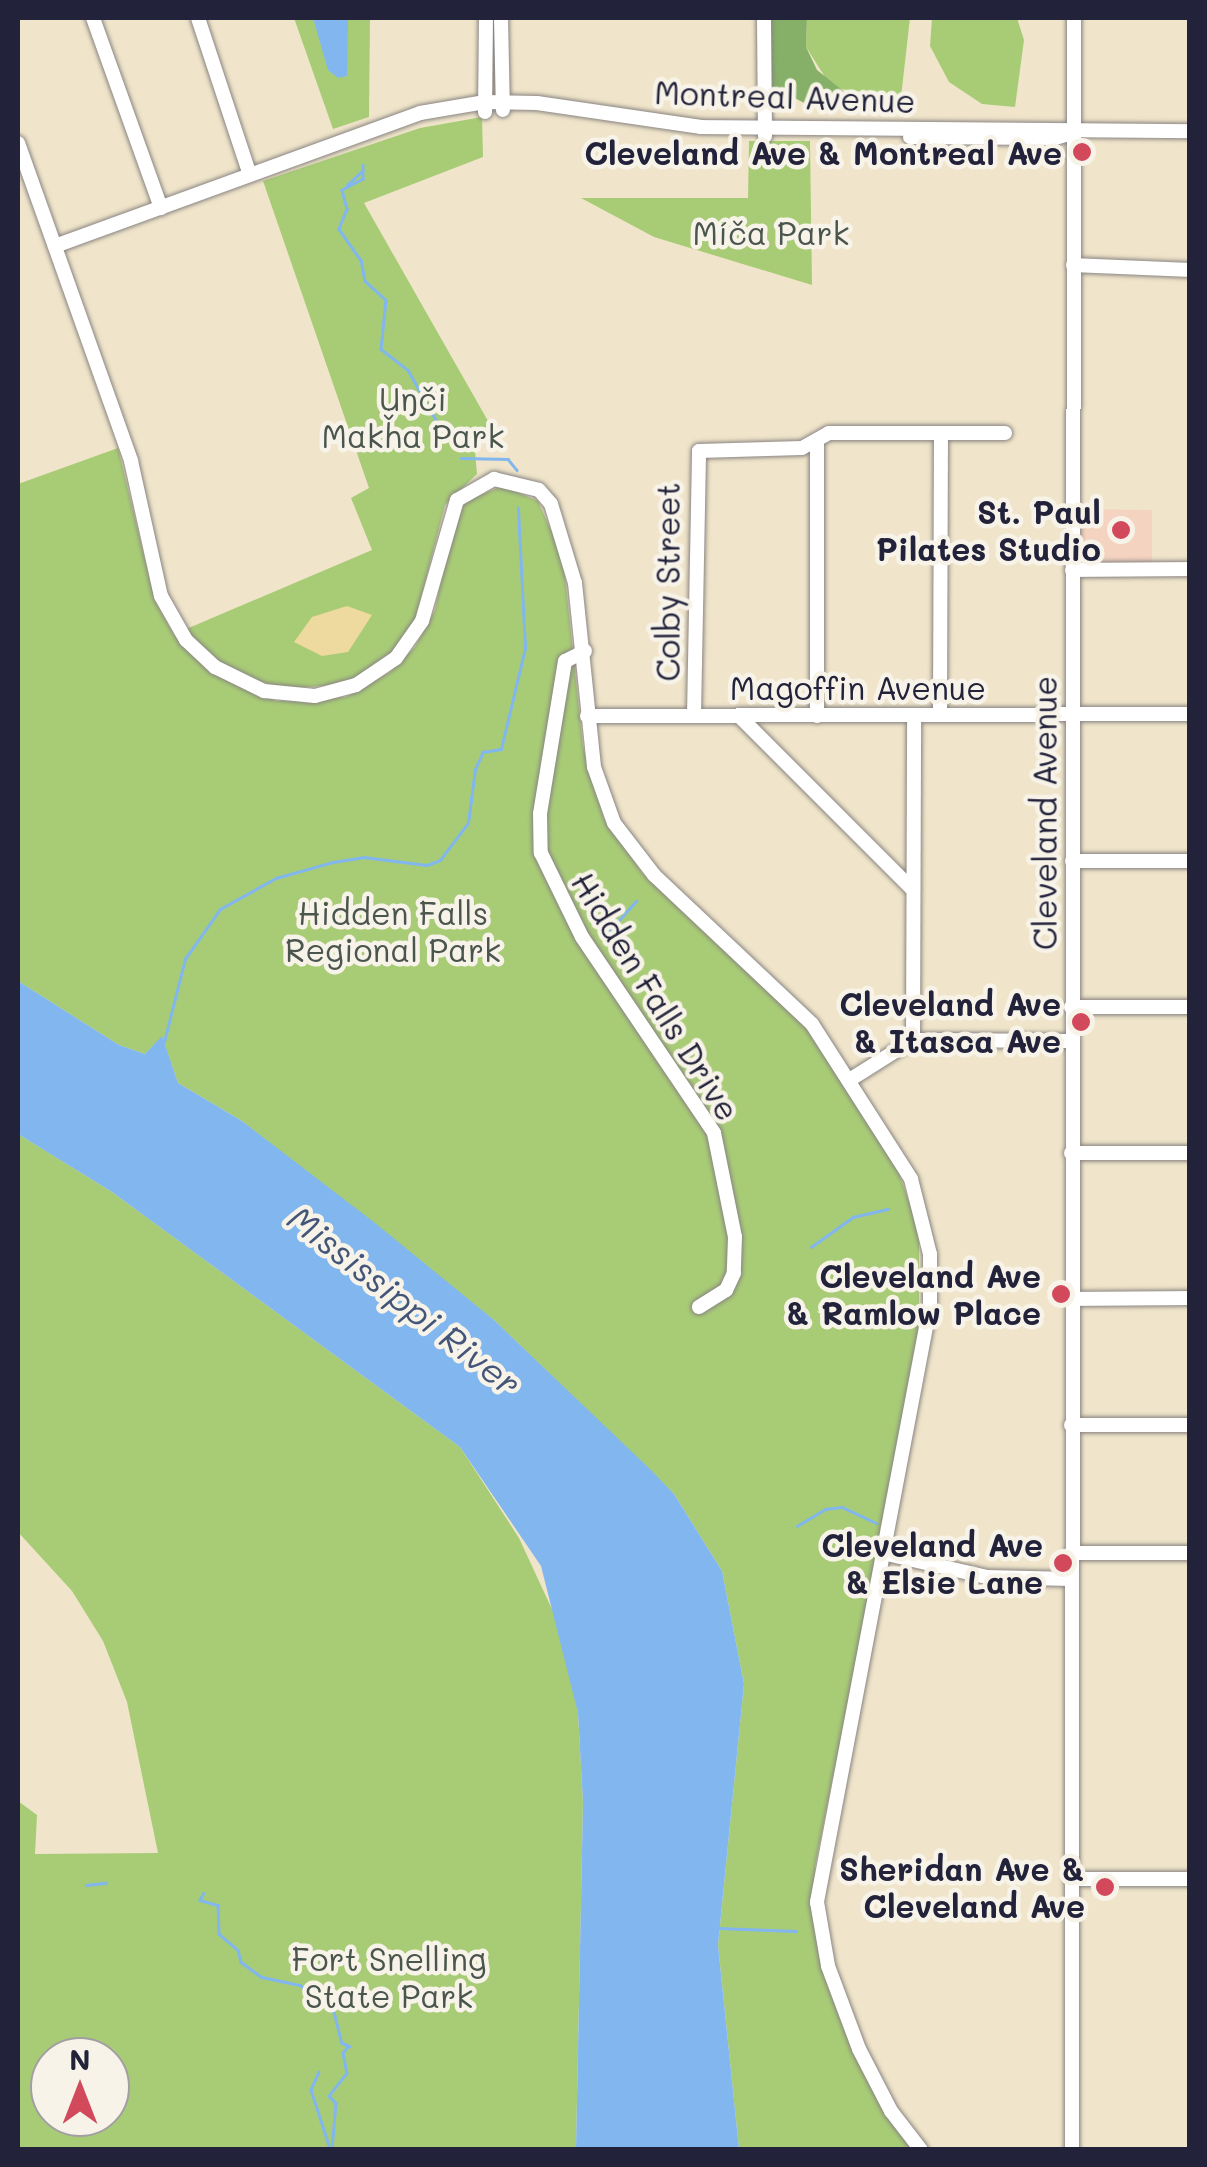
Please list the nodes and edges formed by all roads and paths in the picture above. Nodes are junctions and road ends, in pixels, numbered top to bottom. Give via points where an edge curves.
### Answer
1 (93, 18) edge
2 (198, 18) edge
3 (486, 18) edge
4 (502, 18) edge
5 (764, 18) edge
6 (1074, 18) edge
7 (485, 107) junction
8 (503, 107) junction
9 (1190, 131) edge
10 (765, 132) junction
11 (1074, 132) junction
12 (18, 143) edge
13 (250, 174) junction
14 (161, 208) junction
15 (55, 246) junction
16 (1073, 264) junction
17 (1190, 270) edge
18 (941, 433) junction
19 (1005, 433) dead end
20 (817, 442) junction
21 (1190, 568) edge
22 (1072, 570) junction
23 (585, 652) junction
24 (1072, 714) junction
25 (1190, 714) edge
26 (694, 715) junction
27 (914, 715) junction
28 (940, 715) junction
29 (587, 716) junction
30 (739, 716) junction
31 (817, 716) junction
32 (1072, 861) junction
33 (1190, 861) edge
34 (914, 890) junction
35 (1190, 1006) edge
36 (1072, 1007) junction
37 (913, 1040) junction
38 (1071, 1041) junction
39 (852, 1079) junction
40 (1071, 1152) junction
41 (1190, 1152) edge
42 (1190, 1298) edge
43 (1071, 1299) junction
44 (698, 1307) dead end
45 (1190, 1425) edge
46 (1071, 1426) junction
47 (1190, 1553) edge
48 (886, 1554) junction
49 (1071, 1554) junction
50 (1071, 1579) junction
51 (1071, 1879) junction
52 (1190, 1879) edge
53 (921, 2150) edge
54 (1072, 2150) edge

1 - 14 street
2 - 13 street
3 - 7 street
4 - 8 street
5 - 10 street
6 - 11 street, Cleveland Avenue
7 - 8 street, Montreal Avenue
7 - 13 street, Montreal Avenue via 420,113
8 - 10 street, Montreal Avenue
9 - 11 street, Montreal Avenue
10 - 11 street, Montreal Avenue
11 - 16 street, Cleveland Avenue
12 - 15 street
13 - 14 street, Montreal Avenue
14 - 15 street, Montreal Avenue
15 - 23 street via 131,461 161,596 186,640 215,667 264,690 315,696 380,672 422,622 450,508 473,486 494,480 528,483 551,504 575,584
16 - 17 street
16 - 22 street, Cleveland Avenue
18 - 19 street
18 - 20 street via 830,433
18 - 28 street
20 - 26 street, Colby Street via 699,451
20 - 31 street
21 - 22 street
22 - 24 street, Cleveland Avenue
23 - 29 street
23 - 44 street, Hidden Falls Drive via 565,662 540,814 541,853 582,937 714,1133 735,1237 734,1273 726,1290
24 - 25 street, Magoffin Avenue
24 - 28 street, Magoffin Avenue
24 - 32 street, Cleveland Avenue
26 - 29 street, Magoffin Avenue
26 - 30 street, Magoffin Avenue
27 - 28 street, Magoffin Avenue
27 - 31 street, Magoffin Avenue
27 - 34 street
29 - 39 street via 599,789 634,853 794,1005
30 - 31 street, Magoffin Avenue
30 - 34 street
32 - 33 street
32 - 36 street, Cleveland Avenue
34 - 37 street
35 - 36 street
36 - 38 street, Cleveland Avenue
37 - 38 street
37 - 39 street
38 - 40 street, Cleveland Avenue
39 - 48 street via 911,1179 930,1254 930,1306
40 - 41 street
40 - 43 street, Cleveland Avenue
42 - 43 street
43 - 46 street, Cleveland Avenue
45 - 46 street
46 - 49 street, Cleveland Avenue
47 - 49 street
48 - 50 street via 988,1576
48 - 53 street via 816,1902 828,1966 859,2049 891,2111
49 - 50 street, Cleveland Avenue
50 - 51 street, Cleveland Avenue
51 - 52 street
51 - 54 street, Cleveland Avenue

